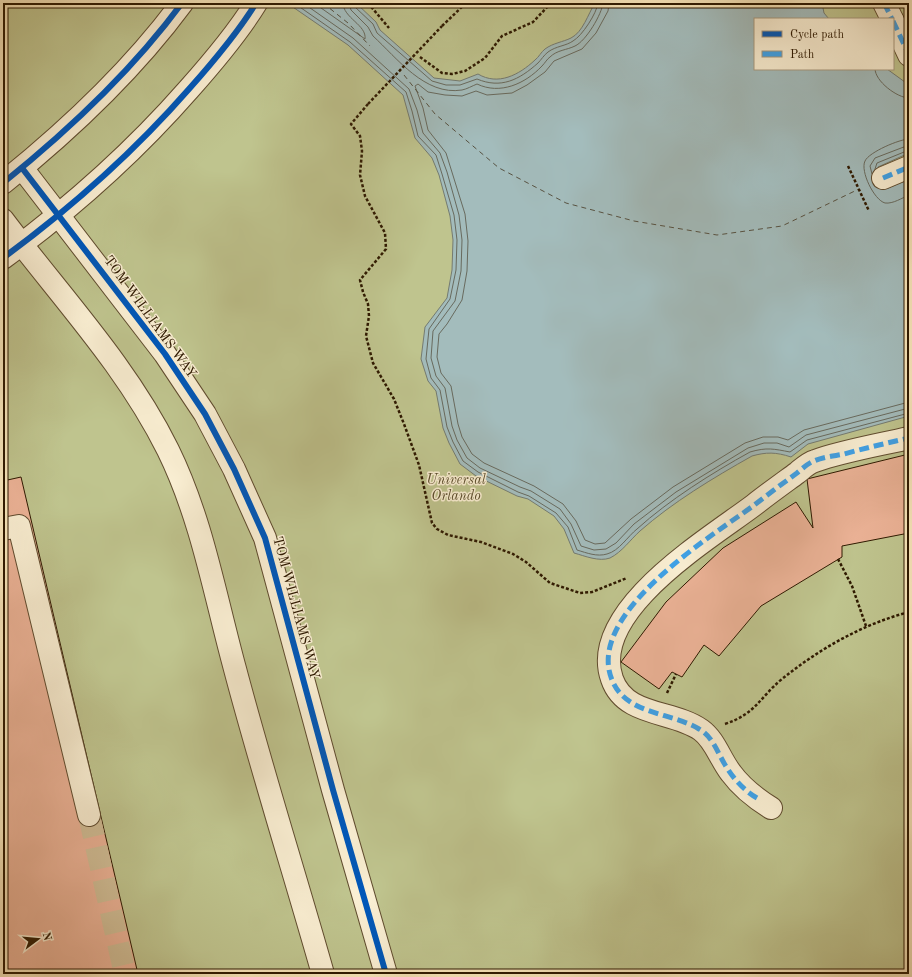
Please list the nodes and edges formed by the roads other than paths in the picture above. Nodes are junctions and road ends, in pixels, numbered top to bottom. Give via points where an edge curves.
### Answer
1 (182, 3) edge
2 (884, 3) edge
3 (252, 10) edge
4 (891, 18) edge
5 (894, 24) edge
6 (909, 56) edge
7 (909, 166) edge
8 (22, 168) junction
9 (883, 178) dead end
10 (3, 184) edge
11 (58, 216) junction
12 (3, 220) edge
13 (21, 245) junction
14 (3, 258) edge
15 (909, 438) edge
16 (3, 530) edge
17 (764, 803) dead end
18 (89, 815) tunnel mouth
19 (323, 974) edge
20 (386, 974) edge

1 - 8 street via 121,77
2 - 4 street
3 - 11 street via 213,63 152,131
5 - 6 street
7 - 9 street
8 - 10 street
8 - 11 street, TOM WILLIAMS WAY
11 - 13 street
11 - 20 street, TOM WILLIAMS WAY via 165,354 205,414 234,469 265,538
12 - 13 street
13 - 14 street
13 - 19 street via 64,296 129,383 150,415 184,485
15 - 17 street via 813,461 694,549 650,586 622,618 614,633 608,665 612,680 621,694 649,712 679,719 701,730 740,784
16 - 18 street via 19,526

